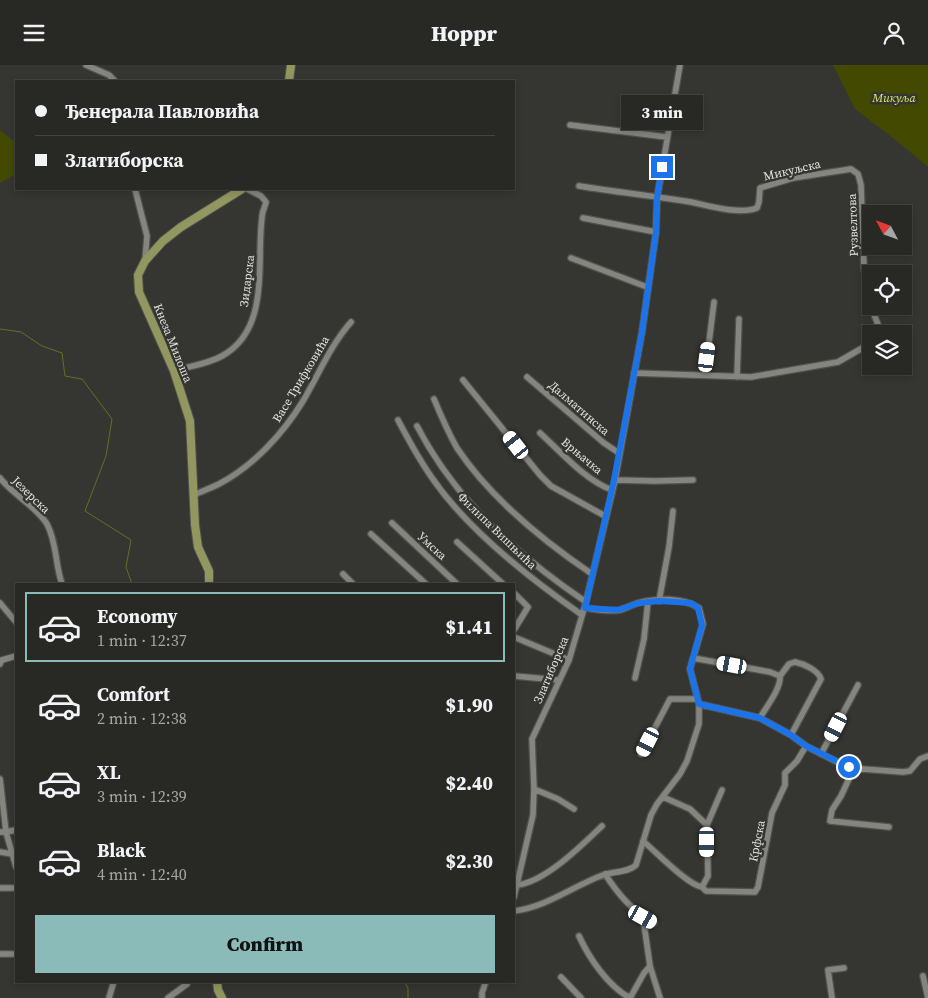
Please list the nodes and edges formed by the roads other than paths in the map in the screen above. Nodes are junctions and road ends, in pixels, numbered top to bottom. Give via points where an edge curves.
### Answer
1 (86, 65) edge
2 (291, 65) edge
3 (680, 65) edge
4 (114, 80) edge
5 (289, 80) edge
6 (570, 125) dead end
7 (667, 137) junction
8 (858, 174) joint
9 (579, 186) dead end
10 (135, 190) edge
11 (240, 190) edge
12 (249, 190) edge
13 (657, 198) junction
14 (583, 218) dead end
15 (656, 232) junction
16 (571, 258) dead end
17 (145, 261) junction
18 (647, 287) junction
19 (714, 302) dead end
20 (739, 319) dead end
21 (351, 322) dead end
22 (878, 325) edge
23 (862, 348) edge
24 (174, 371) junction
25 (634, 373) junction
26 (705, 375) junction
27 (528, 377) dead end
28 (738, 377) junction
29 (463, 380) dead end
30 (434, 399) dead end
31 (398, 420) dead end
32 (417, 426) dead end
33 (540, 433) dead end
34 (619, 453) junction
35 (0, 478) edge
36 (614, 480) junction
37 (693, 480) dead end
38 (612, 491) junction
39 (194, 495) junction
40 (673, 511) dead end
41 (605, 516) junction
42 (392, 523) dead end
43 (371, 534) dead end
44 (457, 542) dead end
45 (343, 574) dead end
46 (592, 574) junction
47 (62, 583) edge
48 (209, 583) edge
49 (352, 583) edge
50 (425, 583) edge
51 (456, 583) edge
52 (502, 583) edge
53 (515, 594) edge
54 (648, 601) junction
55 (659, 601) junction
56 (0, 603) edge
57 (586, 605) junction
58 (582, 615) junction
59 (15, 621) edge
60 (515, 628) edge
61 (515, 637) edge
62 (15, 656) edge
63 (693, 658) junction
64 (569, 660) junction
65 (1, 661) edge
66 (515, 676) edge
67 (780, 676) junction
68 (635, 678) dead end
69 (558, 680) junction
70 (858, 685) dead end
71 (698, 702) junction
72 (760, 718) junction
73 (791, 735) junction
74 (806, 746) junction
75 (641, 754) dead end
76 (821, 755) junction
77 (928, 757) edge
78 (854, 768) junction
79 (0, 779) edge
80 (534, 789) junction
81 (722, 790) dead end
82 (663, 797) junction
83 (574, 809) dead end
84 (707, 825) junction
85 (602, 826) dead end
86 (889, 827) dead end
87 (3, 832) edge
88 (643, 841) junction
89 (0, 852) edge
90 (12, 854) junction
91 (15, 864) edge
92 (605, 874) junction
93 (518, 885) junction
94 (702, 887) junction
95 (0, 888) edge
96 (15, 888) edge
97 (515, 894) edge
98 (515, 911) edge
99 (643, 917) junction
100 (654, 923) dead end
101 (580, 936) dead end
102 (0, 954) edge
103 (15, 954) edge
104 (650, 965) junction
105 (844, 968) dead end
106 (923, 976) dead end
107 (561, 977) dead end
108 (114, 983) edge
109 (218, 983) edge
110 (485, 983) edge
111 (188, 984) dead end
112 (110, 998) edge
113 (168, 998) edge
114 (222, 998) edge
115 (482, 998) edge
116 (581, 998) edge
117 (628, 998) edge
118 (660, 998) edge
119 (832, 998) edge
120 (928, 998) edge

1 - 4 street
2 - 5 street
3 - 7 street, Златиборска
6 - 7 street
7 - 13 street, Златиборска
8 - 13 street, Микуљска via 851,169 793,178 760,188 759,203 750,210
8 - 22 street, Рузвелтова via 864,267 870,305
9 - 13 street
10 - 17 street via 147,236
11 - 17 street, Кнеза Милоша via 180,227
12 - 24 street, Зидарска via 266,202 262,215 256,307 251,322 238,342 224,355
13 - 15 street, Златиборска
14 - 15 street
15 - 18 street, Златиборска
16 - 18 street
17 - 24 street, Кнеза Милоша via 138,275 139,292
18 - 25 street, Златиборска
19 - 26 street
20 - 28 street
21 - 39 street, Васе Трифковића via 330,349 302,402 280,432 255,459 219,484
23 - 28 street via 838,362
24 - 39 street, Кнеза Милоша via 190,421
25 - 26 street
25 - 34 street, Златиборска
26 - 28 street
27 - 34 street, Далматинска
29 - 41 street via 551,486
30 - 46 street via 458,449 477,474 559,552
31 - 58 street, Филипа Вишњића via 432,478 458,510 524,572
32 - 57 street via 452,483 479,513 526,558
33 - 38 street, Врњачка via 593,480
34 - 36 street, Златиборска
35 - 47 street, Језерска via 46,522 53,538
36 - 37 street
36 - 38 street, Златиборска
38 - 41 street, Златиборска
39 - 48 street, Кнеза Милоша via 198,547 209,571
40 - 55 street
41 - 46 street, Златиборска
42 - 51 street, Умска
43 - 50 street
44 - 52 street
45 - 49 street
46 - 57 street, Златиборска
53 - 60 street via 528,607
54 - 55 street
54 - 57 street via 618,610
54 - 68 street
55 - 63 street via 691,603 698,608 702,625
56 - 59 street
57 - 58 street, Златиборска
58 - 64 street, Златиборска
61 - 64 street
62 - 65 street
63 - 67 street
63 - 71 street via 690,669
64 - 69 street, Златиборска
66 - 69 street
67 - 72 street
67 - 73 street via 795,662 817,673 821,679
69 - 80 street, Златиборска via 532,739
70 - 76 street
71 - 72 street
71 - 75 street via 670,699
71 - 82 street via 699,724 687,761
72 - 73 street
73 - 74 street
74 - 76 street
74 - 94 street, Крфска via 785,773 785,785 772,813 757,891 707,891
76 - 78 street
77 - 78 street via 920,759 910,771
78 - 86 street via 832,810 830,821
79 - 87 street
80 - 83 street
80 - 93 street, Златиборска via 533,815
81 - 84 street
82 - 84 street via 690,809
82 - 88 street via 651,815
84 - 94 street via 708,876
85 - 93 street via 568,857 532,882
87 - 90 street
88 - 92 street via 632,869
88 - 94 street via 686,878
89 - 90 street
90 - 91 street
92 - 98 street via 542,903
92 - 99 street via 619,895
93 - 97 street, Златиборска
95 - 96 street
99 - 100 street
99 - 104 street
101 - 117 street via 599,969
102 - 103 street
104 - 117 street
104 - 118 street
105 - 119 street via 828,970
106 - 120 street
107 - 116 street
108 - 112 street
109 - 114 street
110 - 115 street
111 - 113 street

